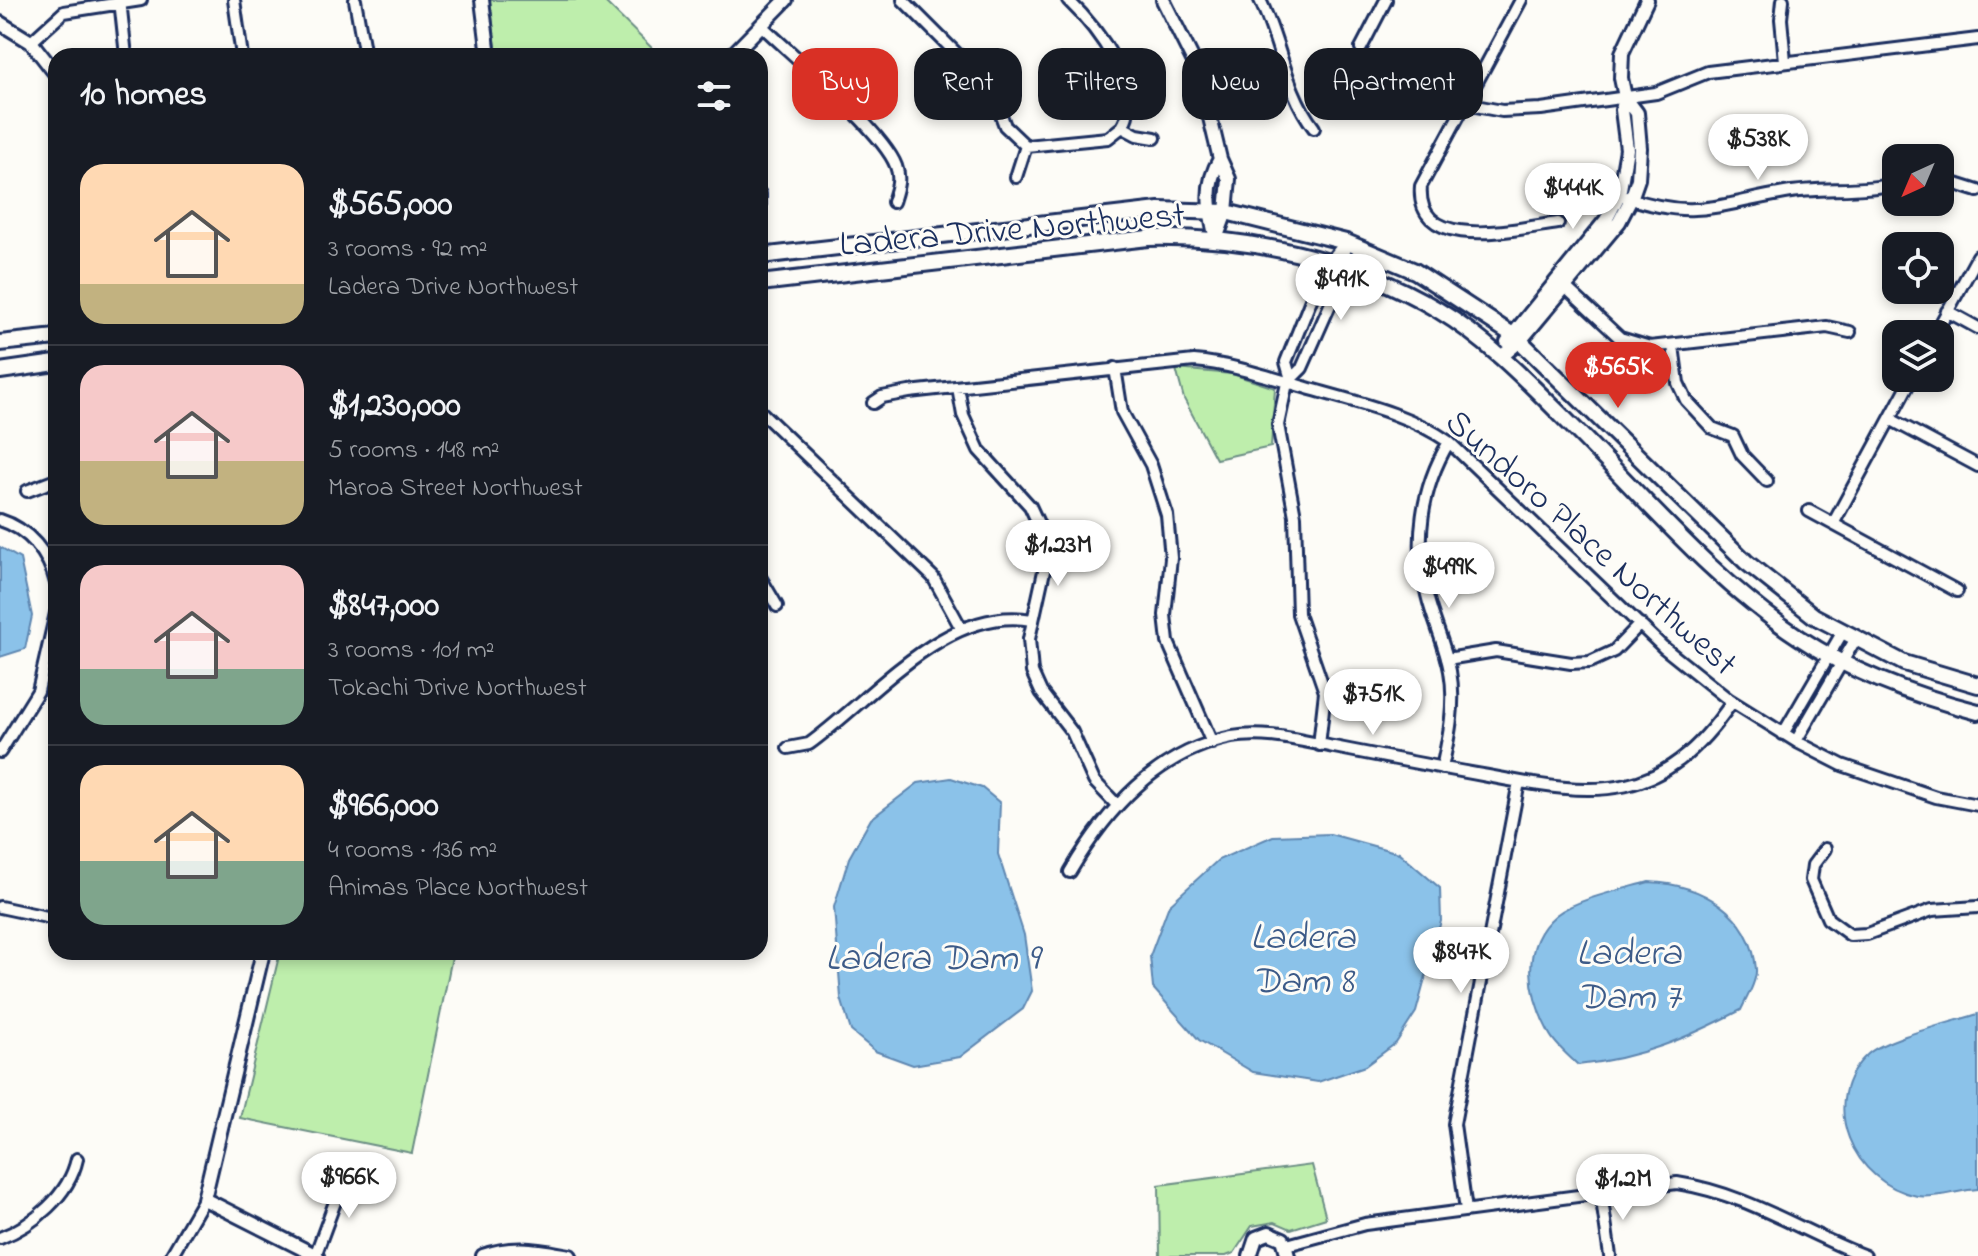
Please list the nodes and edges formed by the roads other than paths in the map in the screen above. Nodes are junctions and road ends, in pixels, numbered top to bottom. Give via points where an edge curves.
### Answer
1 (141, 0) edge
2 (234, 0) edge
3 (355, 0) edge
4 (482, 0) edge
5 (786, 0) edge
6 (903, 0) edge
7 (1068, 0) edge
8 (1163, 0) edge
9 (1260, 0) edge
10 (1386, 0) edge
11 (1521, 0) edge
12 (1647, 0) edge
13 (1783, 0) edge
14 (120, 1) edge
15 (0, 23) edge
16 (761, 25) junction
17 (1978, 39) edge
18 (31, 42) junction
19 (125, 48) edge
20 (241, 48) edge
21 (364, 48) edge
22 (488, 48) edge
23 (739, 48) edge
24 (1361, 48) dead end
25 (1785, 61) junction
26 (48, 64) edge
27 (1483, 71) edge
28 (1625, 97) junction
29 (1483, 107) edge
30 (1456, 120) edge
31 (1122, 127) junction
32 (1314, 128) dead end
33 (1155, 138) dead end
34 (1026, 146) junction
35 (1220, 159) junction
36 (1016, 177) dead end
37 (1954, 183) edge
38 (1882, 186) edge
39 (1978, 191) edge
40 (1625, 197) junction
41 (893, 202) dead end
42 (1209, 211) junction
43 (1226, 212) junction
44 (1558, 223) dead end
45 (1216, 239) junction
46 (1346, 242) junction
47 (768, 255) edge
48 (1978, 256) edge
49 (1328, 263) junction
50 (1344, 268) junction
51 (768, 282) edge
52 (1560, 283) junction
53 (1947, 311) junction
54 (1942, 320) edge
55 (1978, 328) edge
56 (1850, 332) dead end
57 (1515, 337) junction
58 (48, 338) edge
59 (0, 343) edge
60 (1673, 346) junction
61 (1501, 357) junction
62 (48, 364) edge
63 (1115, 368) junction
64 (0, 371) edge
65 (1289, 379) junction
66 (958, 387) junction
67 (1904, 392) edge
68 (873, 403) dead end
69 (768, 419) edge
70 (1890, 419) junction
71 (1449, 442) junction
72 (1978, 466) edge
73 (1767, 481) dead end
74 (48, 483) edge
75 (27, 491) dead end
76 (1809, 511) dead end
77 (0, 520) edge
78 (1833, 524) junction
79 (48, 563) edge
80 (768, 591) edge
81 (1957, 591) dead end
82 (777, 606) dead end
83 (1032, 620) junction
84 (1640, 624) junction
85 (961, 628) junction
86 (1849, 636) junction
87 (48, 648) edge
88 (1836, 658) junction
89 (1447, 659) junction
90 (1978, 685) edge
91 (1732, 702) junction
92 (1978, 712) edge
93 (1783, 734) junction
94 (1796, 741) junction
95 (1212, 743) junction
96 (1319, 745) junction
97 (788, 748) dead end
98 (0, 752) edge
99 (1442, 768) junction
100 (1519, 782) junction
101 (1117, 805) junction
102 (1978, 805) edge
103 (1825, 849) dead end
104 (1070, 872) dead end
105 (0, 907) edge
106 (1978, 907) edge
107 (48, 917) edge
108 (261, 960) edge
109 (77, 1159) dead end
110 (354, 1167) dead end
111 (1601, 1193) junction
112 (204, 1199) junction
113 (1466, 1210) junction
114 (0, 1238) edge
115 (1288, 1251) edge
116 (171, 1256) edge
117 (316, 1256) edge
118 (483, 1256) edge
119 (570, 1256) edge
120 (1250, 1256) edge
121 (1610, 1256) edge
122 (1865, 1256) edge

1 - 14 street
2 - 20 street
3 - 21 street
4 - 22 street
5 - 16 street
6 - 34 street via 991,88 1005,126
7 - 31 street via 1097,32 1126,86 1130,110
8 - 35 street via 1199,72
9 - 32 street via 1300,110
10 - 24 street
11 - 27 street
12 - 28 street via 1622,53
13 - 25 street
14 - 18 street via 64,12
14 - 19 street
15 - 18 street
16 - 23 street
16 - 41 street via 882,143 899,182
17 - 25 street
18 - 26 street
25 - 28 street via 1708,72 1656,93
28 - 29 street via 1502,111
28 - 40 street via 1637,113 1640,148 1638,179
30 - 44 street via 1421,186 1420,197 1431,218 1453,232 1466,233
31 - 33 street
31 - 34 street via 1108,138
34 - 36 street
35 - 42 street via 1210,176
35 - 43 street via 1229,179
37 - 39 street
38 - 40 street via 1785,193 1720,209 1670,210
40 - 52 street via 1619,222
42 - 43 main road, Ladera Drive Northwest
42 - 45 street
42 - 47 main road, Ladera Drive Northwest via 1136,211
43 - 45 street
43 - 46 main road, Ladera Drive Northwest
45 - 49 main road, Ladera Drive Northwest via 1296,252
45 - 51 main road, Ladera Drive Northwest via 1148,238
46 - 49 street
46 - 50 street
46 - 57 main road, Ladera Drive Northwest via 1415,271
48 - 53 street
49 - 50 main road, Ladera Drive Northwest
49 - 65 street via 1286,362
50 - 61 main road, Ladera Drive Northwest via 1383,281 1440,311
50 - 65 street via 1302,368
52 - 57 street
52 - 60 street via 1620,338 1650,347
53 - 54 street
53 - 55 street
56 - 60 street via 1827,327
57 - 61 street
57 - 86 main road, Ladera Drive Northwest via 1775,588
58 - 59 main road
60 - 73 street via 1686,400 1712,428 1733,436 1742,455
61 - 88 main road, Ladera Drive Northwest via 1733,586 1801,639
62 - 64 main road
63 - 65 street, Sundoro Place Northwest via 1207,362
63 - 66 street, Sundoro Place Northwest
63 - 95 street via 1122,412 1151,465 1167,515 1168,642
65 - 71 street, Sundoro Place Northwest via 1399,415
65 - 96 street via 1279,406 1278,438 1295,516 1298,614 1325,692
66 - 68 street, Sundoro Place Northwest via 882,397
66 - 83 street via 963,415 979,450 1030,506 1044,536 1046,562
67 - 70 street
69 - 85 street via 933,577
70 - 72 street
70 - 78 street
71 - 84 street, Sundoro Place Northwest
71 - 89 street via 1428,483 1422,516 1426,593
74 - 75 street
76 - 78 street
77 - 79 street via 29,536
78 - 81 street
80 - 82 street
83 - 85 street via 996,618
83 - 101 street via 1029,654 1036,684 1072,732 1101,790
84 - 89 street via 1614,651 1590,662 1496,651
84 - 91 street, Sundoro Place Northwest
85 - 97 street via 809,744
86 - 88 street
86 - 90 main road, Ladera Drive Northwest via 1904,663
87 - 98 street via 38,691
88 - 92 main road, Ladera Drive Northwest via 1927,699
88 - 93 street
88 - 94 street
89 - 99 street via 1451,720
91 - 93 street, Sundoro Place Northwest
91 - 100 street via 1689,754 1634,783 1591,792
93 - 94 street, Sundoro Place Northwest
94 - 102 street, Sundoro Place Northwest via 1876,777
95 - 96 street via 1259,735
95 - 101 street via 1163,766
96 - 99 street
99 - 100 street
100 - 113 street via 1454,1124
101 - 104 street
103 - 106 street via 1813,865 1811,880 1828,919 1850,935 1862,936 1932,910
105 - 107 street
108 - 112 street
109 - 114 street via 72,1181 49,1206
110 - 117 street via 342,1183
111 - 113 street
111 - 121 street
111 - 122 street via 1677,1183 1714,1189
112 - 116 street
112 - 117 street
113 - 115 street via 1351,1227
115 - 120 street via 1276,1234 1263,1234 1252,1243
118 - 119 street via 524,1248

